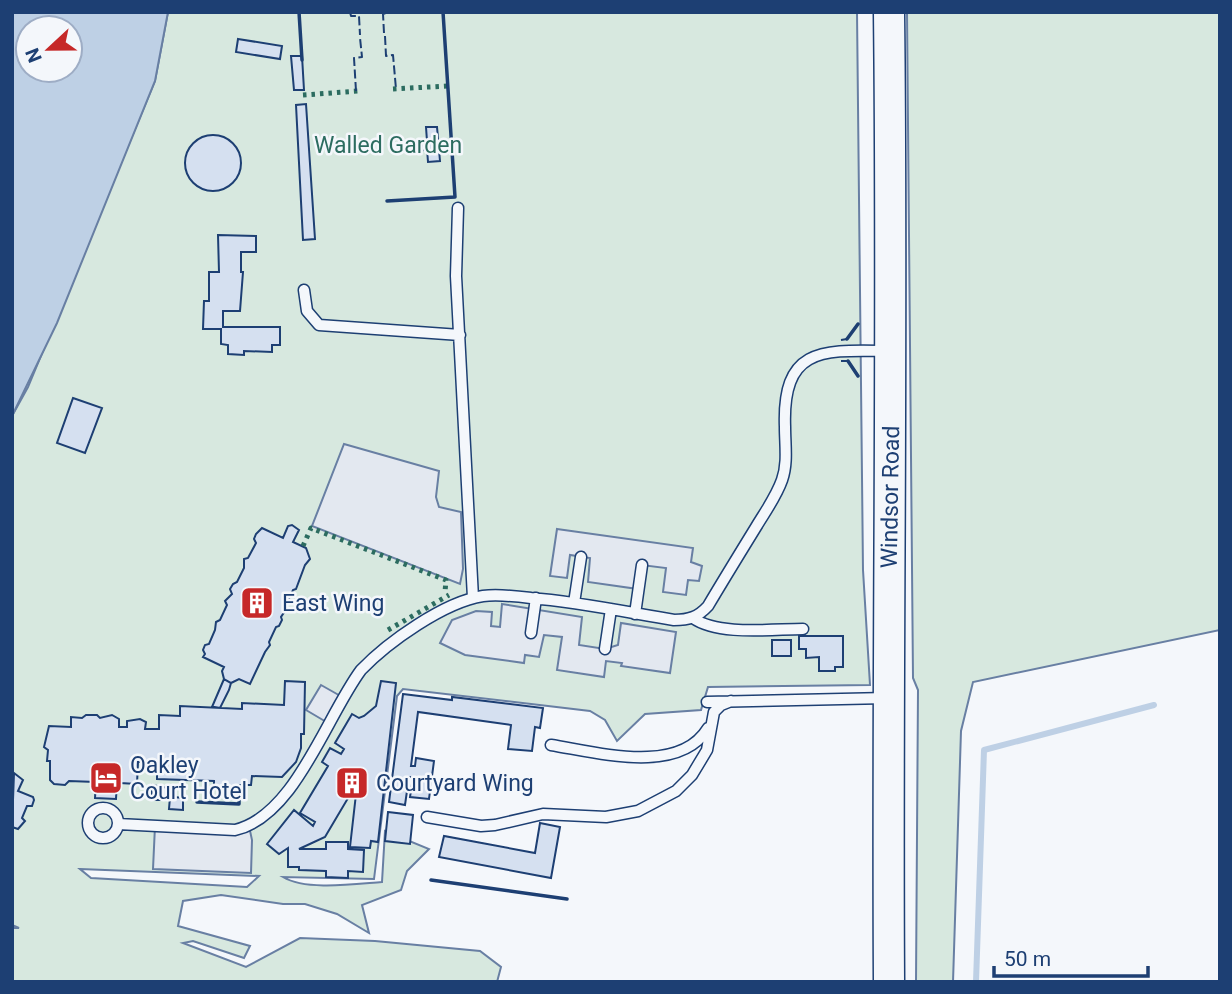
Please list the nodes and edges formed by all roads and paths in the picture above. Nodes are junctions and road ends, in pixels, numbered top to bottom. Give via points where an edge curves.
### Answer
1 (889, 12) edge
2 (458, 208) dead end
3 (304, 290) dead end
4 (460, 335) junction
5 (892, 351) junction
6 (580, 557) dead end
7 (642, 565) dead end
8 (473, 598) junction
9 (536, 598) junction
10 (574, 603) junction
11 (611, 609) junction
12 (635, 614) junction
13 (693, 618) junction
14 (803, 629) dead end
15 (531, 633) dead end
16 (605, 649) dead end
17 (887, 698) junction
18 (731, 701) junction
19 (707, 702) dead end
20 (710, 725) junction
21 (551, 745) dead end
22 (428, 817) dead end
23 (118, 824) dead end
24 (889, 982) edge

1 - 5 main road, Windsor Road
2 - 4 lane
3 - 4 lane via 307,311 319,325
4 - 8 lane
5 - 13 lane via 822,354 806,360 793,373 785,403 786,463 780,486 708,606
5 - 17 main road, Windsor Road
6 - 10 lane
7 - 12 lane
8 - 9 lane
8 - 23 lane via 420,625 369,662 289,790 264,817 235,830
9 - 10 lane
9 - 15 lane
10 - 11 lane
11 - 12 lane
11 - 16 lane
12 - 13 lane
13 - 14 lane via 727,628
17 - 18 lane
17 - 24 main road, Windsor Road
18 - 19 lane
18 - 20 lane via 713,712
20 - 21 lane via 684,749 648,757
20 - 22 lane via 703,760 692,775 676,791 638,811 606,817 543,814 481,826

